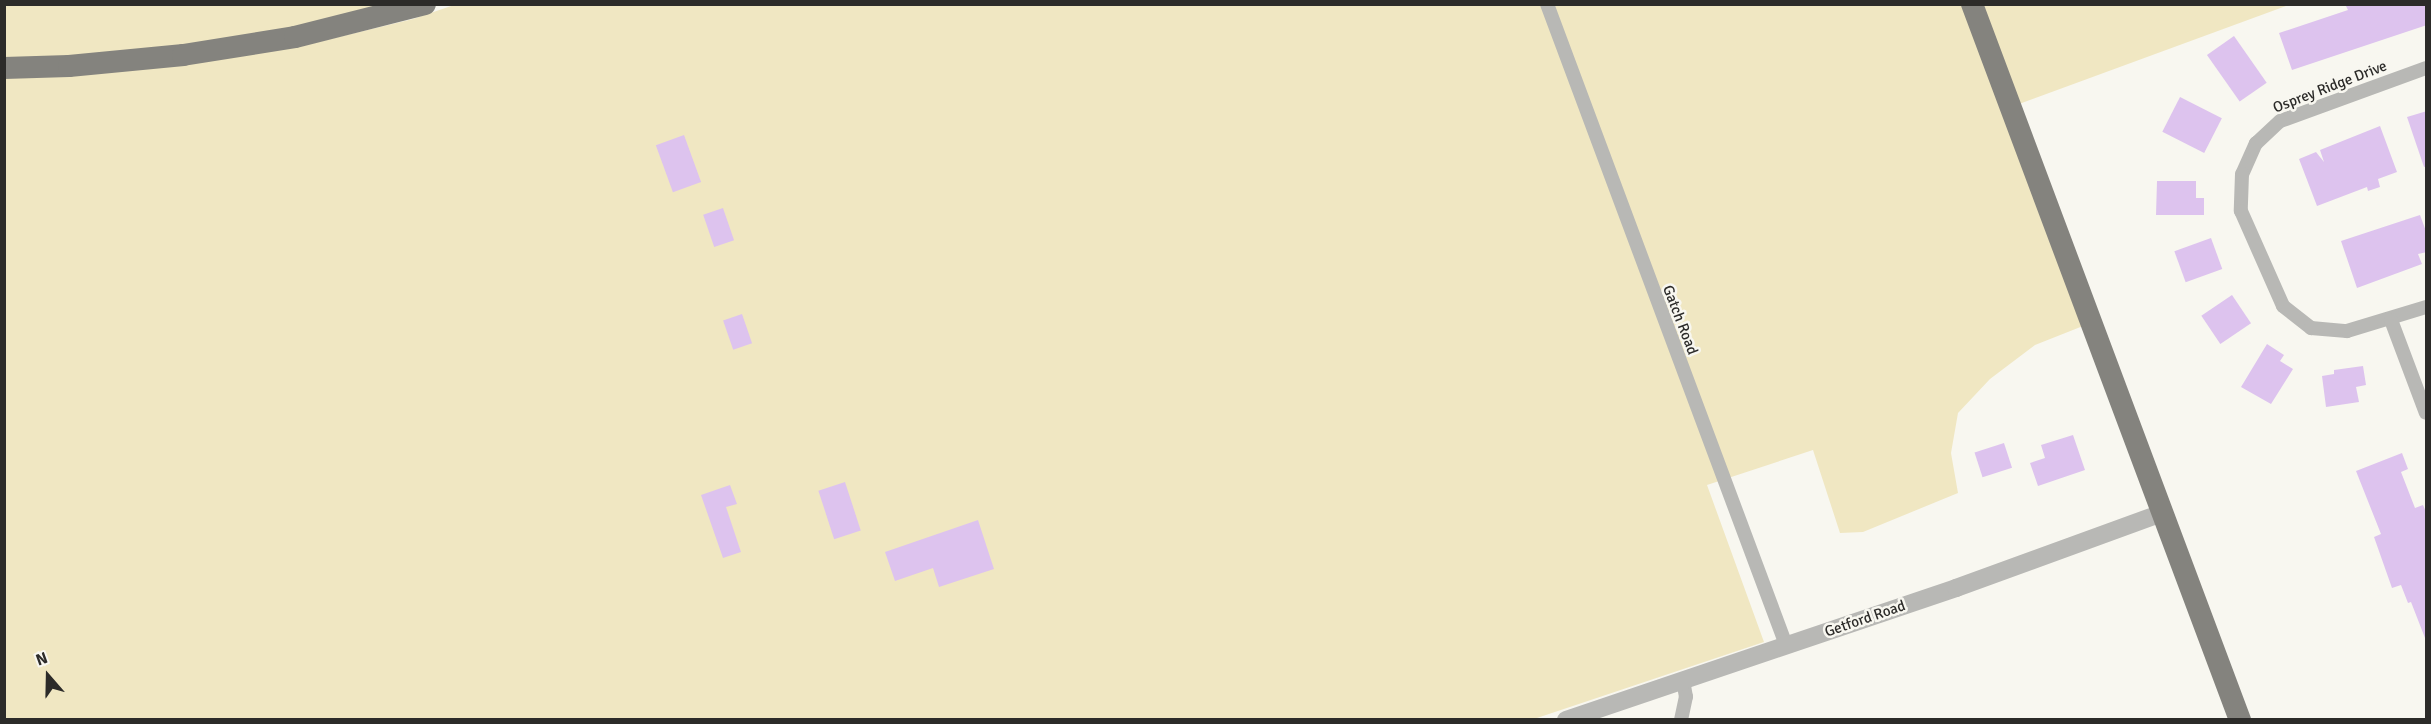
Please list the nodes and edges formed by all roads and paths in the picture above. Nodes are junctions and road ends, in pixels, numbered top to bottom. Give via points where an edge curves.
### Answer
1 (425, 4) edge
2 (1547, 4) edge
3 (1972, 4) edge
4 (4, 68) edge
5 (2427, 68) edge
6 (2427, 307) edge
7 (2391, 320) junction
8 (2427, 413) edge
9 (2162, 513) junction
10 (1786, 645) junction
11 (1683, 680) junction
12 (1566, 720) edge
13 (1681, 720) edge
14 (2240, 720) edge

1 - 4 main road via 295,37 183,55
2 - 10 street, Gatch Road
3 - 9 main road
5 - 7 street, Osprey Ridge Drive via 2280,120 2256,143 2242,174 2241,211 2283,306 2311,328 2347,331
6 - 7 street, Osprey Ridge Drive
7 - 8 street
9 - 10 street, Getford Road
9 - 14 main road
10 - 11 street, Getford Road
11 - 12 street, Getford Road
11 - 13 street via 1686,698

